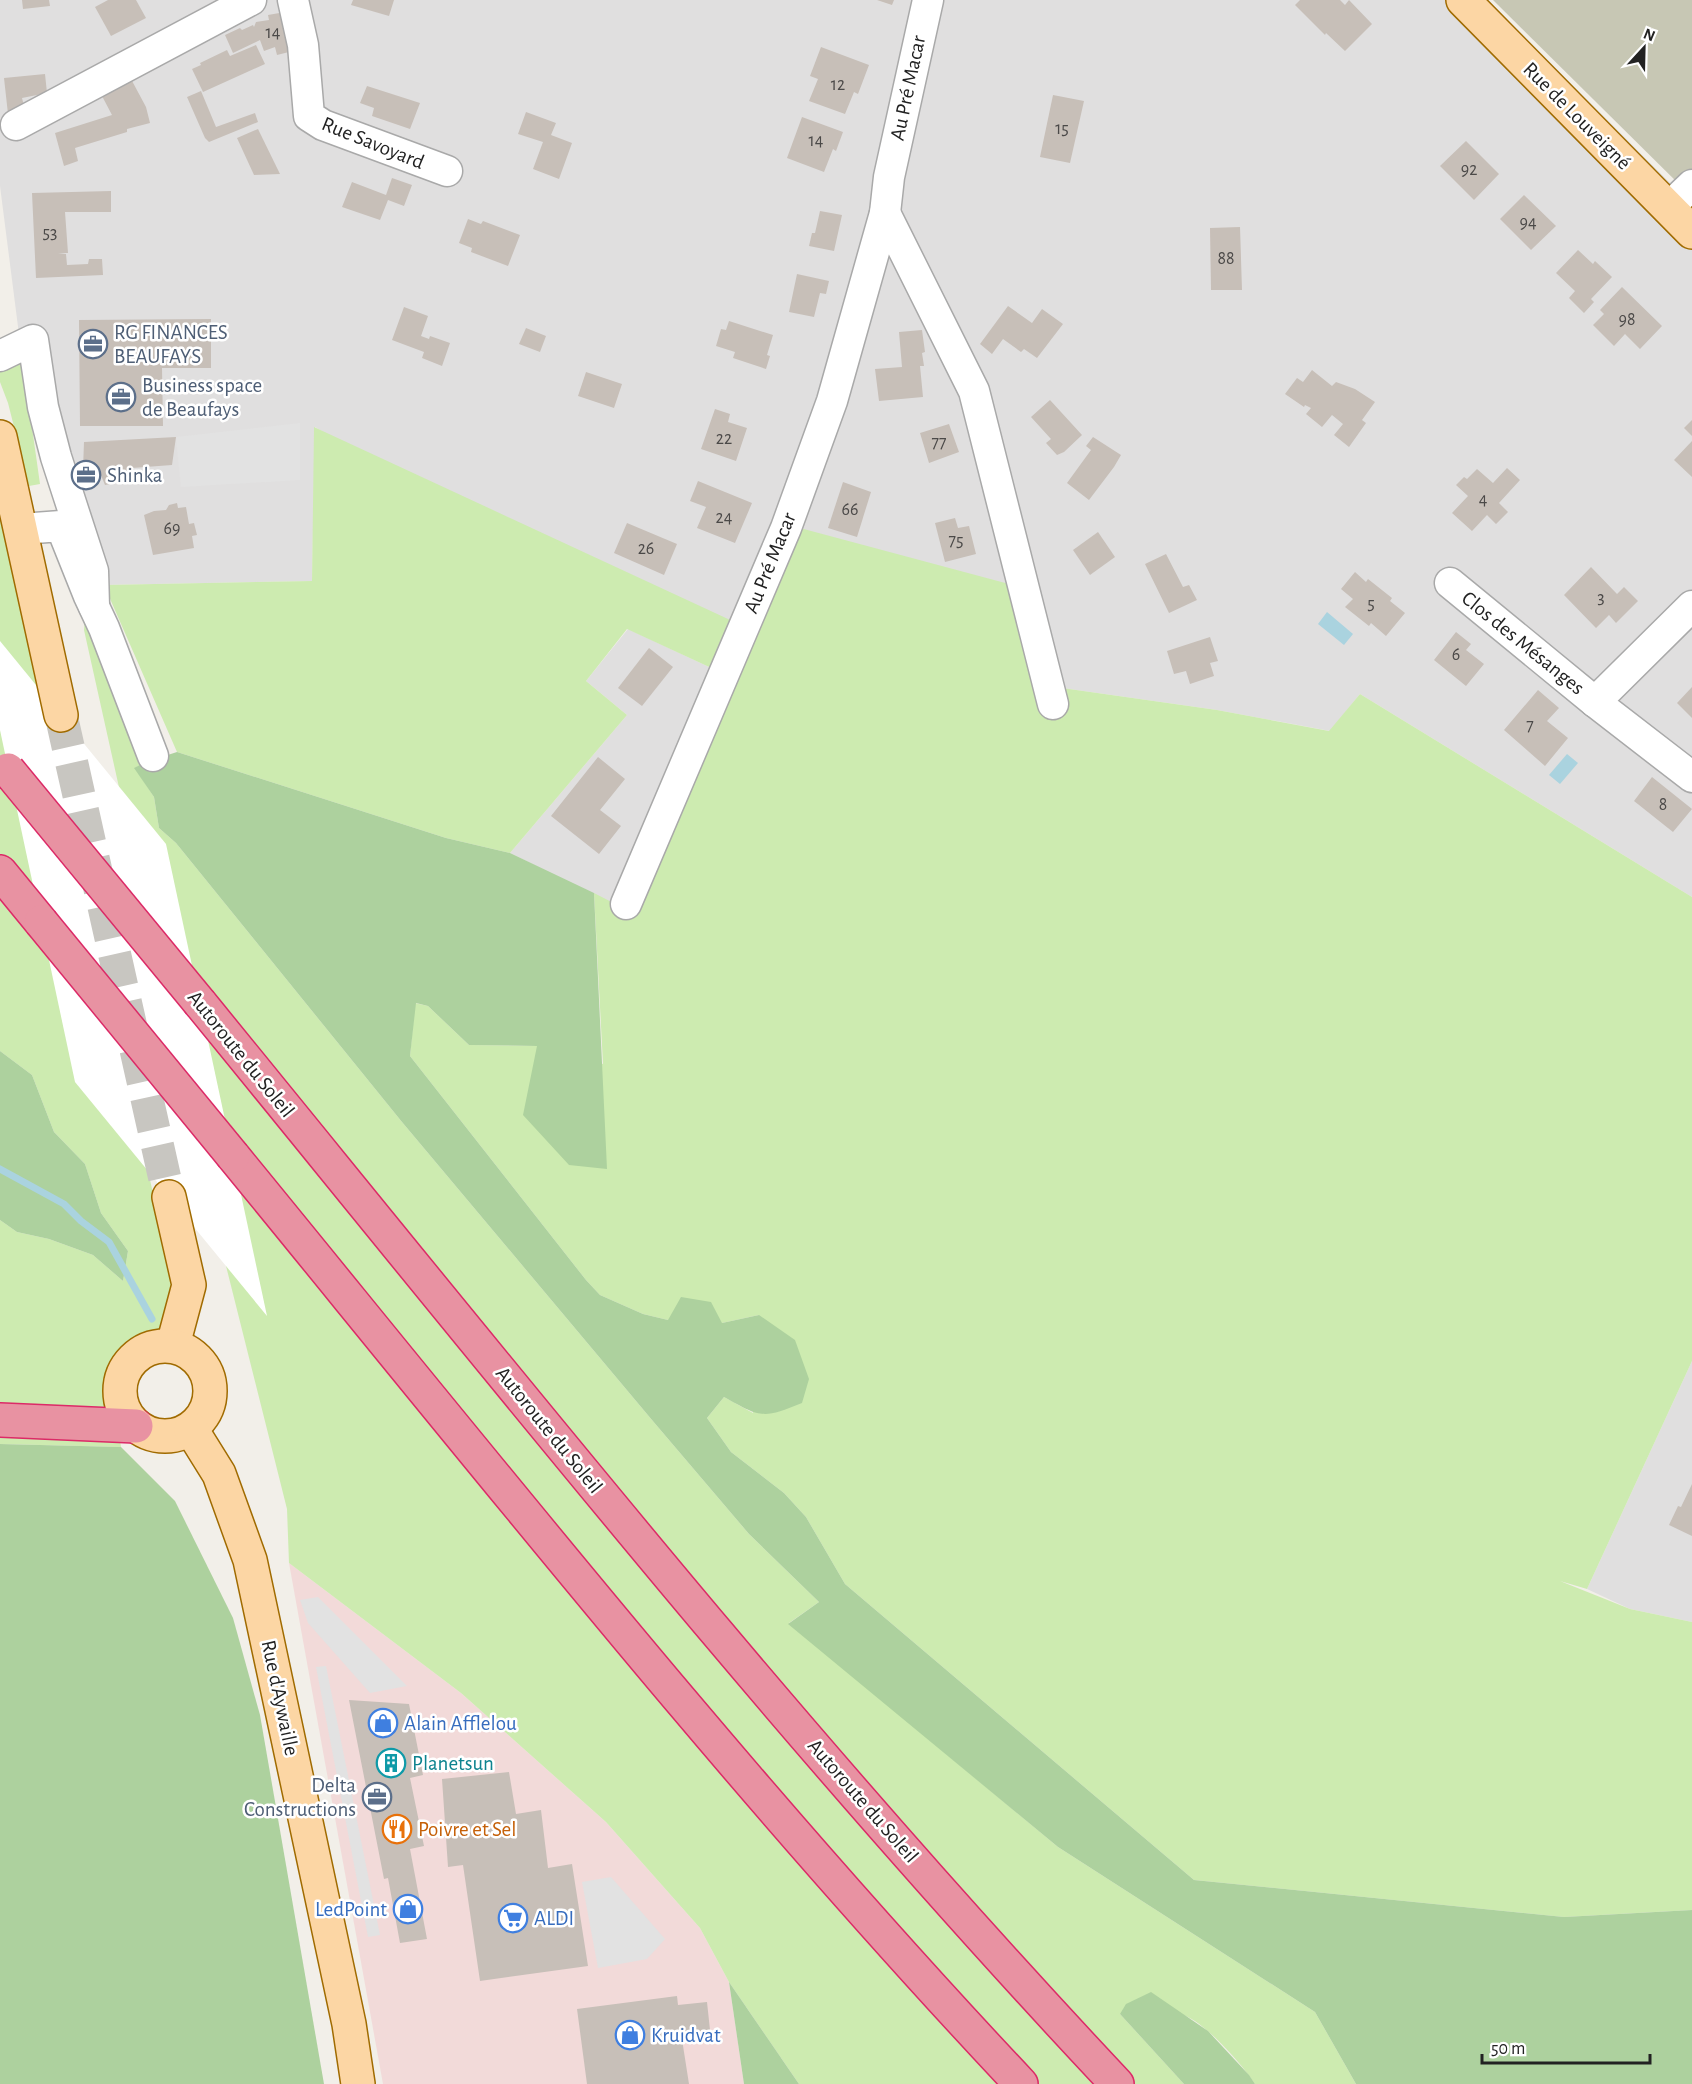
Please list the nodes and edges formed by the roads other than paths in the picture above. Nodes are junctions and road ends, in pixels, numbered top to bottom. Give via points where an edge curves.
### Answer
1 (251, 0) edge
2 (293, 0) edge
3 (928, 0) edge
4 (1463, 0) edge
5 (16, 125) dead end
6 (447, 171) dead end
7 (1692, 185) edge
8 (1668, 208) junction
9 (885, 213) junction
10 (1692, 232) edge
11 (0, 356) edge
12 (0, 437) edge
13 (21, 529) junction
14 (1450, 583) dead end
15 (94, 606) junction
16 (1692, 606) edge
17 (1595, 702) junction
18 (1053, 704) dead end
19 (61, 716) tunnel mouth
20 (153, 756) dead end
21 (4, 764) edge
22 (1692, 777) edge
23 (0, 872) edge
24 (626, 904) dead end
25 (169, 1197) tunnel mouth
26 (173, 1345) junction
27 (0, 1420) edge
28 (135, 1425) junction
29 (191, 1429) junction
30 (358, 2084) edge
31 (1022, 2084) edge
32 (1117, 2084) edge

1 - 5 street
2 - 6 street, Rue Savoyard via 303,45 309,116
3 - 9 street, Au Pré Macar via 889,177
4 - 8 main road, Rue de Louveigné
7 - 8 street
8 - 10 main road, Rue de Louveigné
9 - 18 street via 974,391
9 - 24 street, Au Pré Macar via 832,401 786,528
11 - 15 street via 33,340 43,407 93,571
12 - 13 main road
13 - 15 street via 61,526
13 - 19 main road
14 - 17 street, Clos des Mésanges
15 - 20 street
16 - 17 street, Clos des Mésanges
17 - 22 street, Clos des Mésanges
21 - 32 highway, Autoroute du Soleil, bridge via 642,1542 895,1840
23 - 31 highway, bridge via 579,1579 847,1894
25 - 26 main road via 189,1285
26 - 28 main road via 140,1352 120,1379 119,1396
26 - 29 main road via 200,1360 208,1374 209,1404
27 - 28 highway
28 - 29 main road via 162,1436
29 - 30 main road, Rue d'Aywaille via 219,1474 250,1560 349,2024

